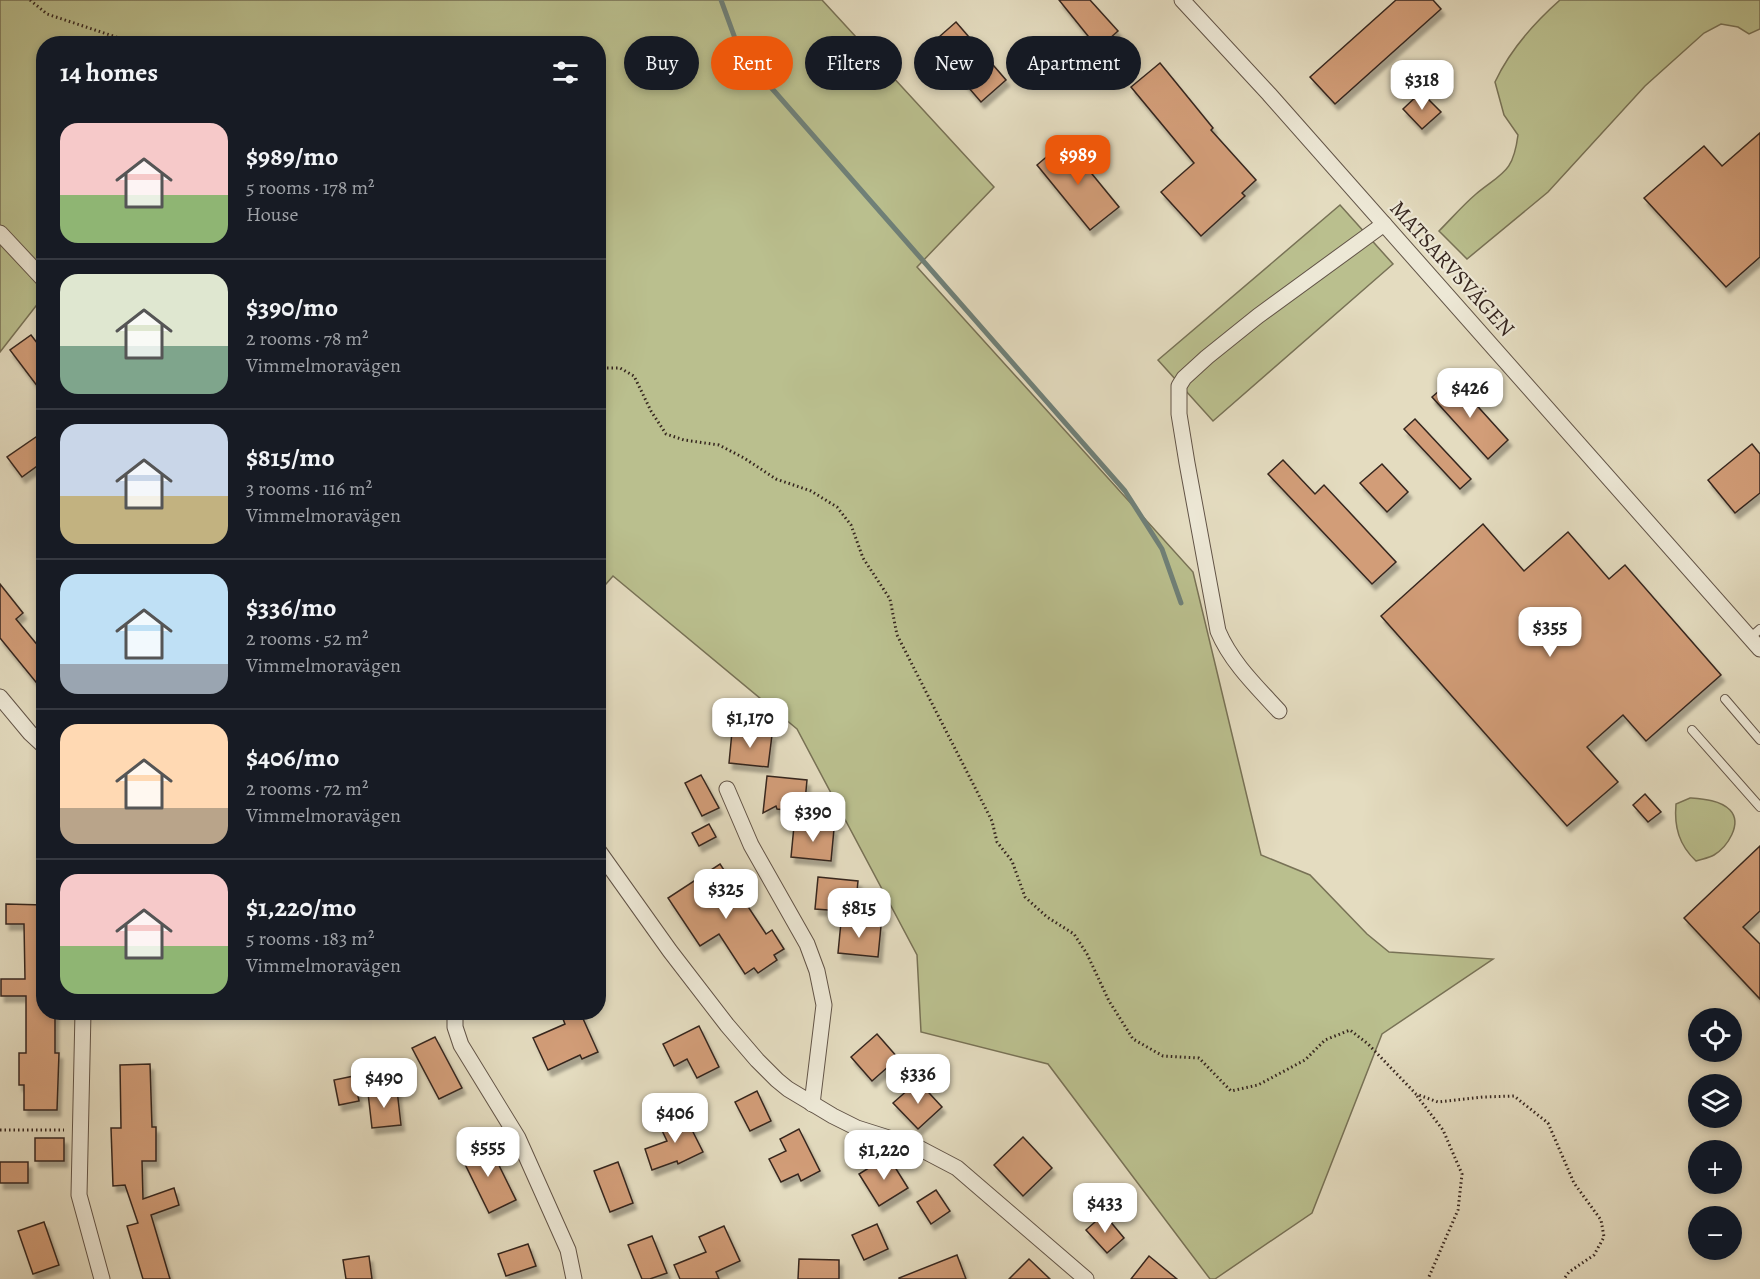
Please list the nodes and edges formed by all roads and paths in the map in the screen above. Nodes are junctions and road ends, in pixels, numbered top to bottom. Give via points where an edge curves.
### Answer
1 (30, 0) edge
2 (1182, 0) edge
3 (113, 36) edge
4 (1384, 224) junction
5 (0, 232) edge
6 (36, 271) edge
7 (606, 368) edge
8 (1757, 639) edge
9 (0, 697) edge
10 (1725, 699) dead end
11 (1279, 711) dead end
12 (1692, 730) dead end
13 (36, 739) edge
14 (1760, 740) edge
15 (726, 789) dead end
16 (1760, 807) edge
17 (606, 861) edge
18 (83, 1020) edge
19 (455, 1020) edge
20 (1416, 1094) junction
21 (812, 1104) junction
22 (0, 1130) edge
23 (80, 1133) junction
24 (102, 1279) edge
25 (574, 1279) edge
26 (1086, 1279) edge
27 (1428, 1279) edge
28 (1564, 1279) edge

1 - 3 path via 47,14
2 - 4 street, MATSARVSVÄGEN
4 - 8 street, MATSARVSVÄGEN
4 - 11 street via 1258,316 1179,386 1179,414 1218,631 1237,664
5 - 6 street
7 - 20 path via 620,368 634,376 666,434 718,445 776,479 812,490 837,507 851,525 864,558 890,600 897,634 992,821 997,842 1012,861 1025,897 1074,934 1133,1039 1163,1056 1199,1058 1231,1091 1258,1085 1305,1060 1324,1040 1350,1030
9 - 13 street
10 - 14 lane
12 - 16 lane
15 - 21 street via 818,971 824,1005
17 - 21 street via 727,1025 777,1080
18 - 23 street
19 - 25 street via 461,1045 518,1138 568,1250
20 - 27 path via 1443,1130 1462,1174 1458,1210
20 - 28 path via 1438,1102 1514,1096 1548,1123 1574,1183 1601,1220 1604,1237 1594,1255
21 - 26 street via 857,1128 945,1160
22 - 23 path
23 - 24 street via 79,1195

